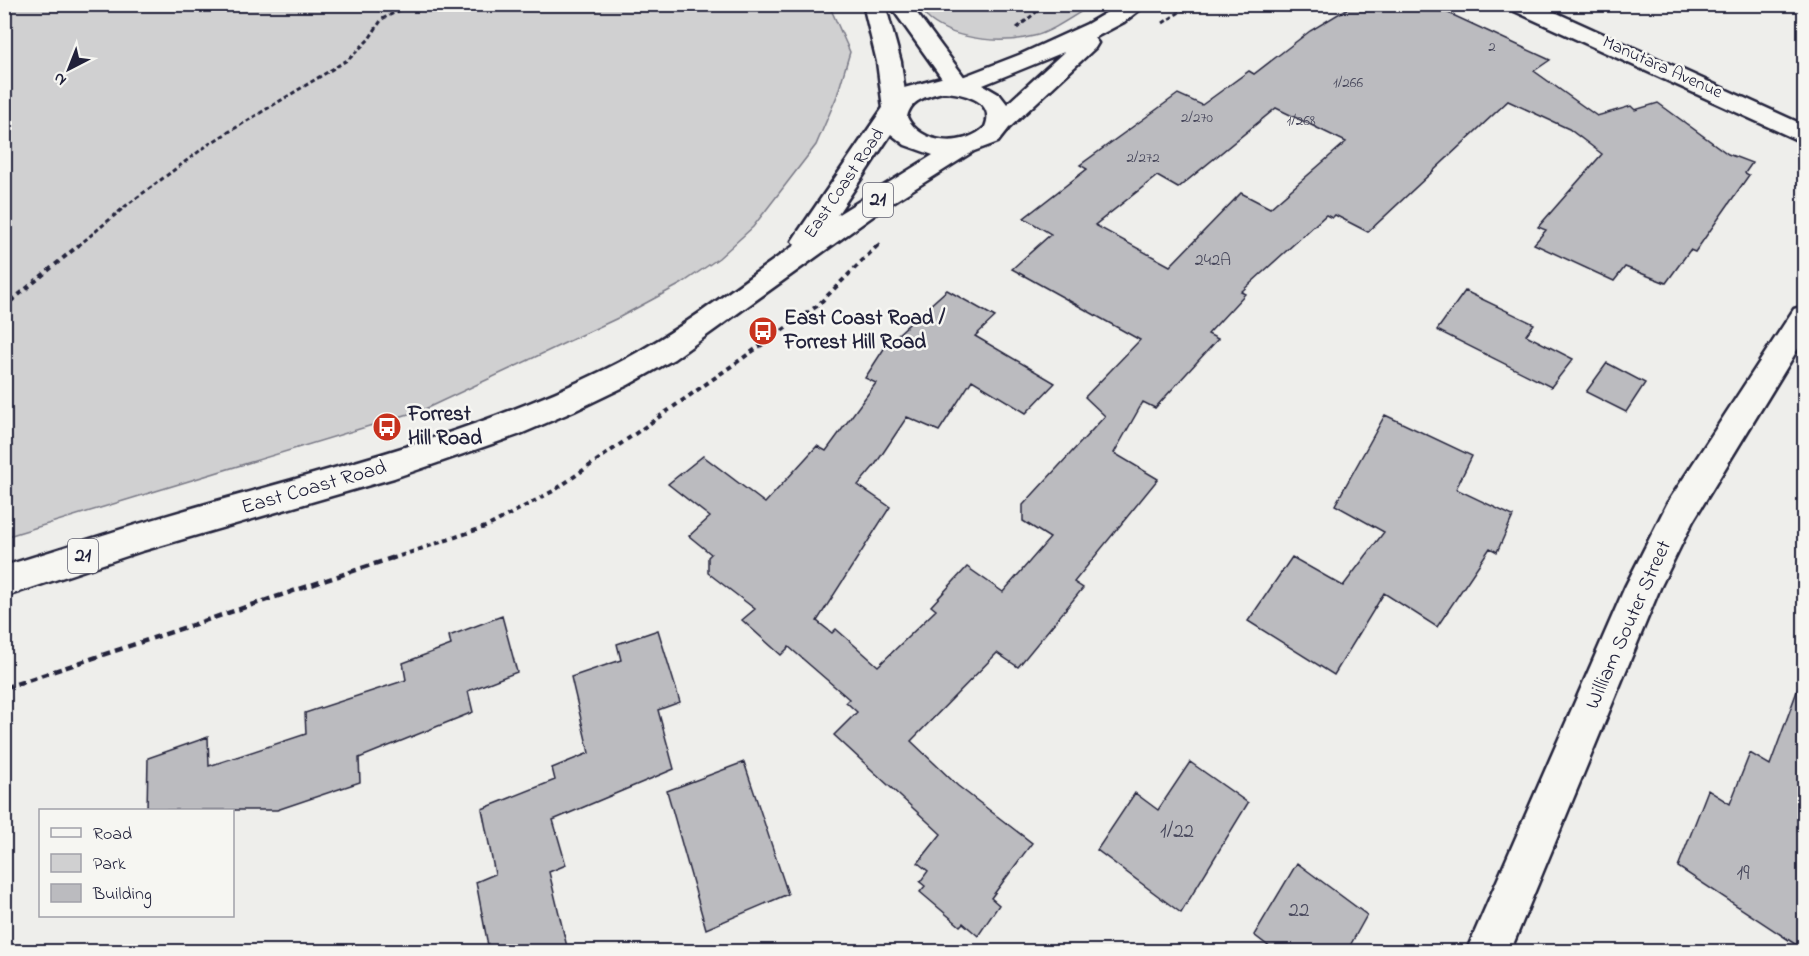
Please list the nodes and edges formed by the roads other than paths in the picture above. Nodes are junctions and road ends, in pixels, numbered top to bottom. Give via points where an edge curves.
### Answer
1 (874, 4) edge
2 (898, 4) edge
3 (1137, 4) edge
4 (1518, 4) edge
5 (1113, 21) junction
6 (959, 86) junction
7 (894, 110) junction
8 (1000, 123) junction
9 (1804, 134) edge
10 (965, 147) junction
11 (795, 257) junction
12 (1804, 316) edge
13 (4, 582) edge
14 (1488, 951) edge

1 - 7 main road, East Coast Road via 889,62
2 - 6 main road
3 - 5 main road, 21
4 - 9 main road, Manutara Avenue
5 - 6 main road, 21
5 - 8 main road, 21
6 - 7 main road, 21 via 925,87 901,100
6 - 8 main road, 21 via 974,89 996,104
7 - 10 main road, 21 via 894,122 912,141 946,149
7 - 11 main road, East Coast Road / 21
8 - 10 main road, 21 via 988,138
10 - 11 main road, East Coast Road / 21 via 915,175
11 - 13 main road, East Coast Road / 21 via 680,341 557,406 376,472 161,531
12 - 14 main road, William Souter Street via 1680,512 1643,587

